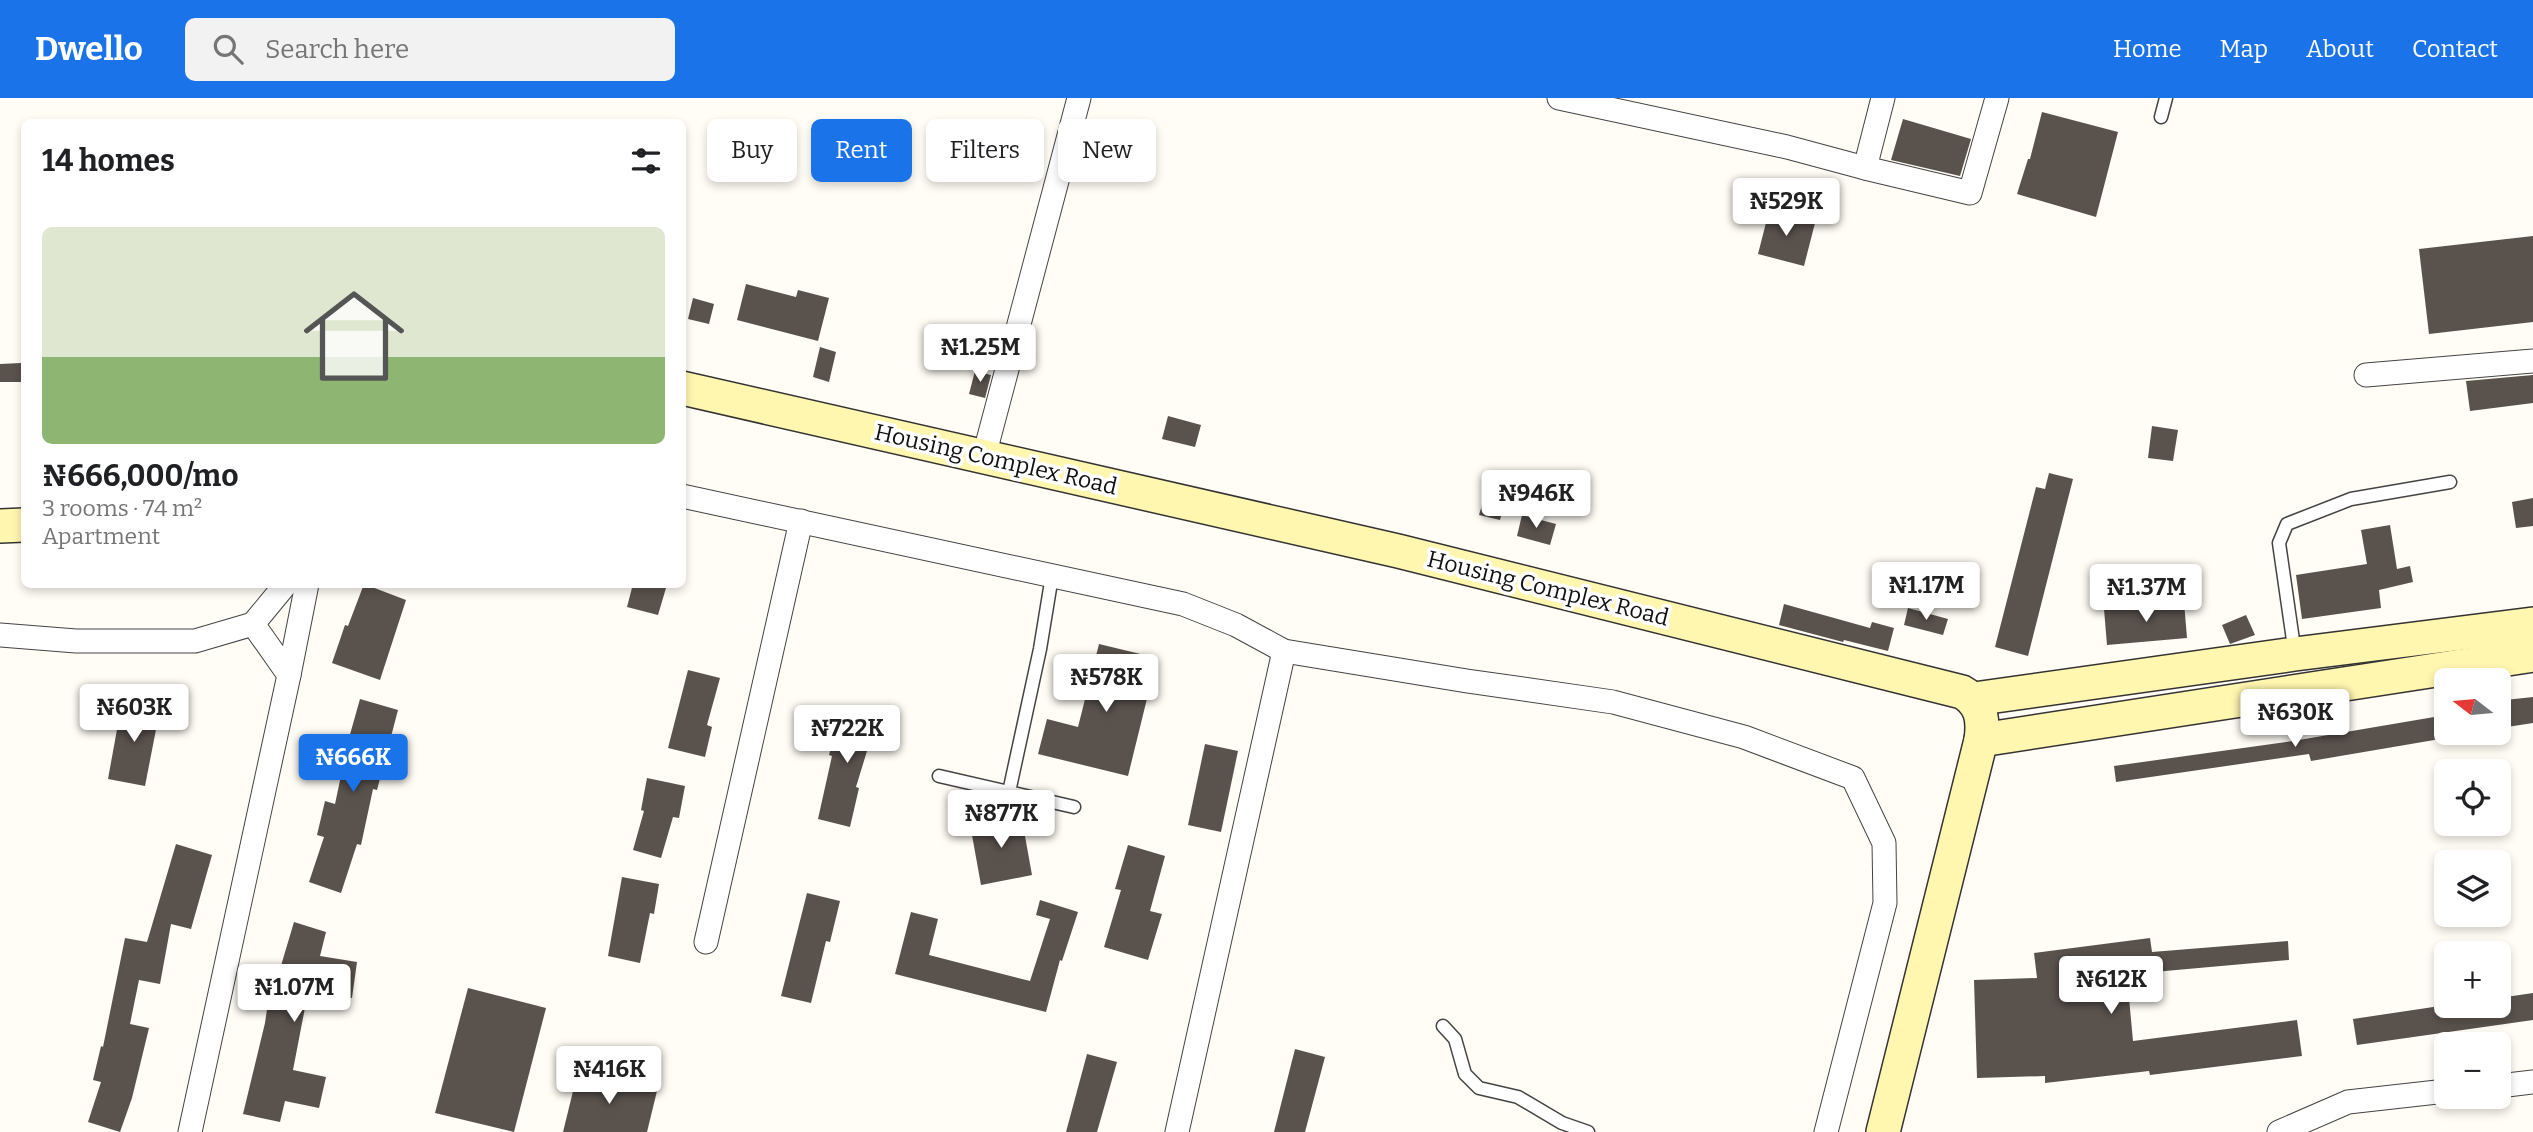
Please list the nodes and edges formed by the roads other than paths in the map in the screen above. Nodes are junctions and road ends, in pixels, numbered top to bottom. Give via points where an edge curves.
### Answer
1 (1079, 98) edge
2 (1559, 98) edge
3 (1883, 98) edge
4 (1997, 98) edge
5 (2166, 98) edge
6 (2161, 117) dead end
7 (1865, 169) junction
8 (2533, 361) edge
9 (2366, 375) dead end
10 (686, 389) edge
11 (984, 456) junction
12 (2450, 482) dead end
13 (686, 497) edge
14 (801, 521) junction
15 (21, 524) edge
16 (0, 526) edge
17 (1052, 576) junction
18 (283, 588) edge
19 (306, 588) edge
20 (253, 624) junction
21 (2533, 624) edge
22 (0, 635) edge
23 (1284, 651) junction
24 (2295, 654) junction
25 (2533, 655) edge
26 (289, 676) junction
27 (1974, 699) junction
28 (1982, 740) junction
29 (939, 776) dead end
30 (1009, 792) junction
31 (1074, 807) dead end
32 (706, 942) dead end
33 (1443, 1026) dead end
34 (2533, 1082) edge
35 (2511, 1085) edge
36 (2434, 1092) edge
37 (190, 1132) edge
38 (1177, 1132) edge
39 (1588, 1132) edge
40 (1826, 1132) edge
41 (1883, 1132) edge
42 (2278, 1132) edge

1 - 11 street
2 - 7 street via 1787,147
3 - 7 street
4 - 7 street via 1970,193
5 - 6 lane
8 - 9 street
10 - 11 street, Housing Complex Road
11 - 27 street, Housing Complex Road via 1398,551 1962,692
12 - 24 lane via 2351,499 2287,524 2279,543
13 - 14 street
14 - 17 street
14 - 32 street
15 - 16 street
17 - 23 street via 1183,604
17 - 30 lane
18 - 20 street
19 - 26 street
20 - 22 street via 195,641 75,641
20 - 26 street
21 - 24 street
23 - 38 street
23 - 40 street via 1614,702 1744,737 1853,778 1885,843 1885,903
24 - 27 street
25 - 28 street
26 - 37 street
27 - 28 street via 1981,713
28 - 41 street
29 - 30 lane
30 - 31 lane
33 - 39 lane via 1455,1039 1465,1074 1479,1088 1518,1097 1562,1123
34 - 35 street
36 - 42 street via 2348,1102

